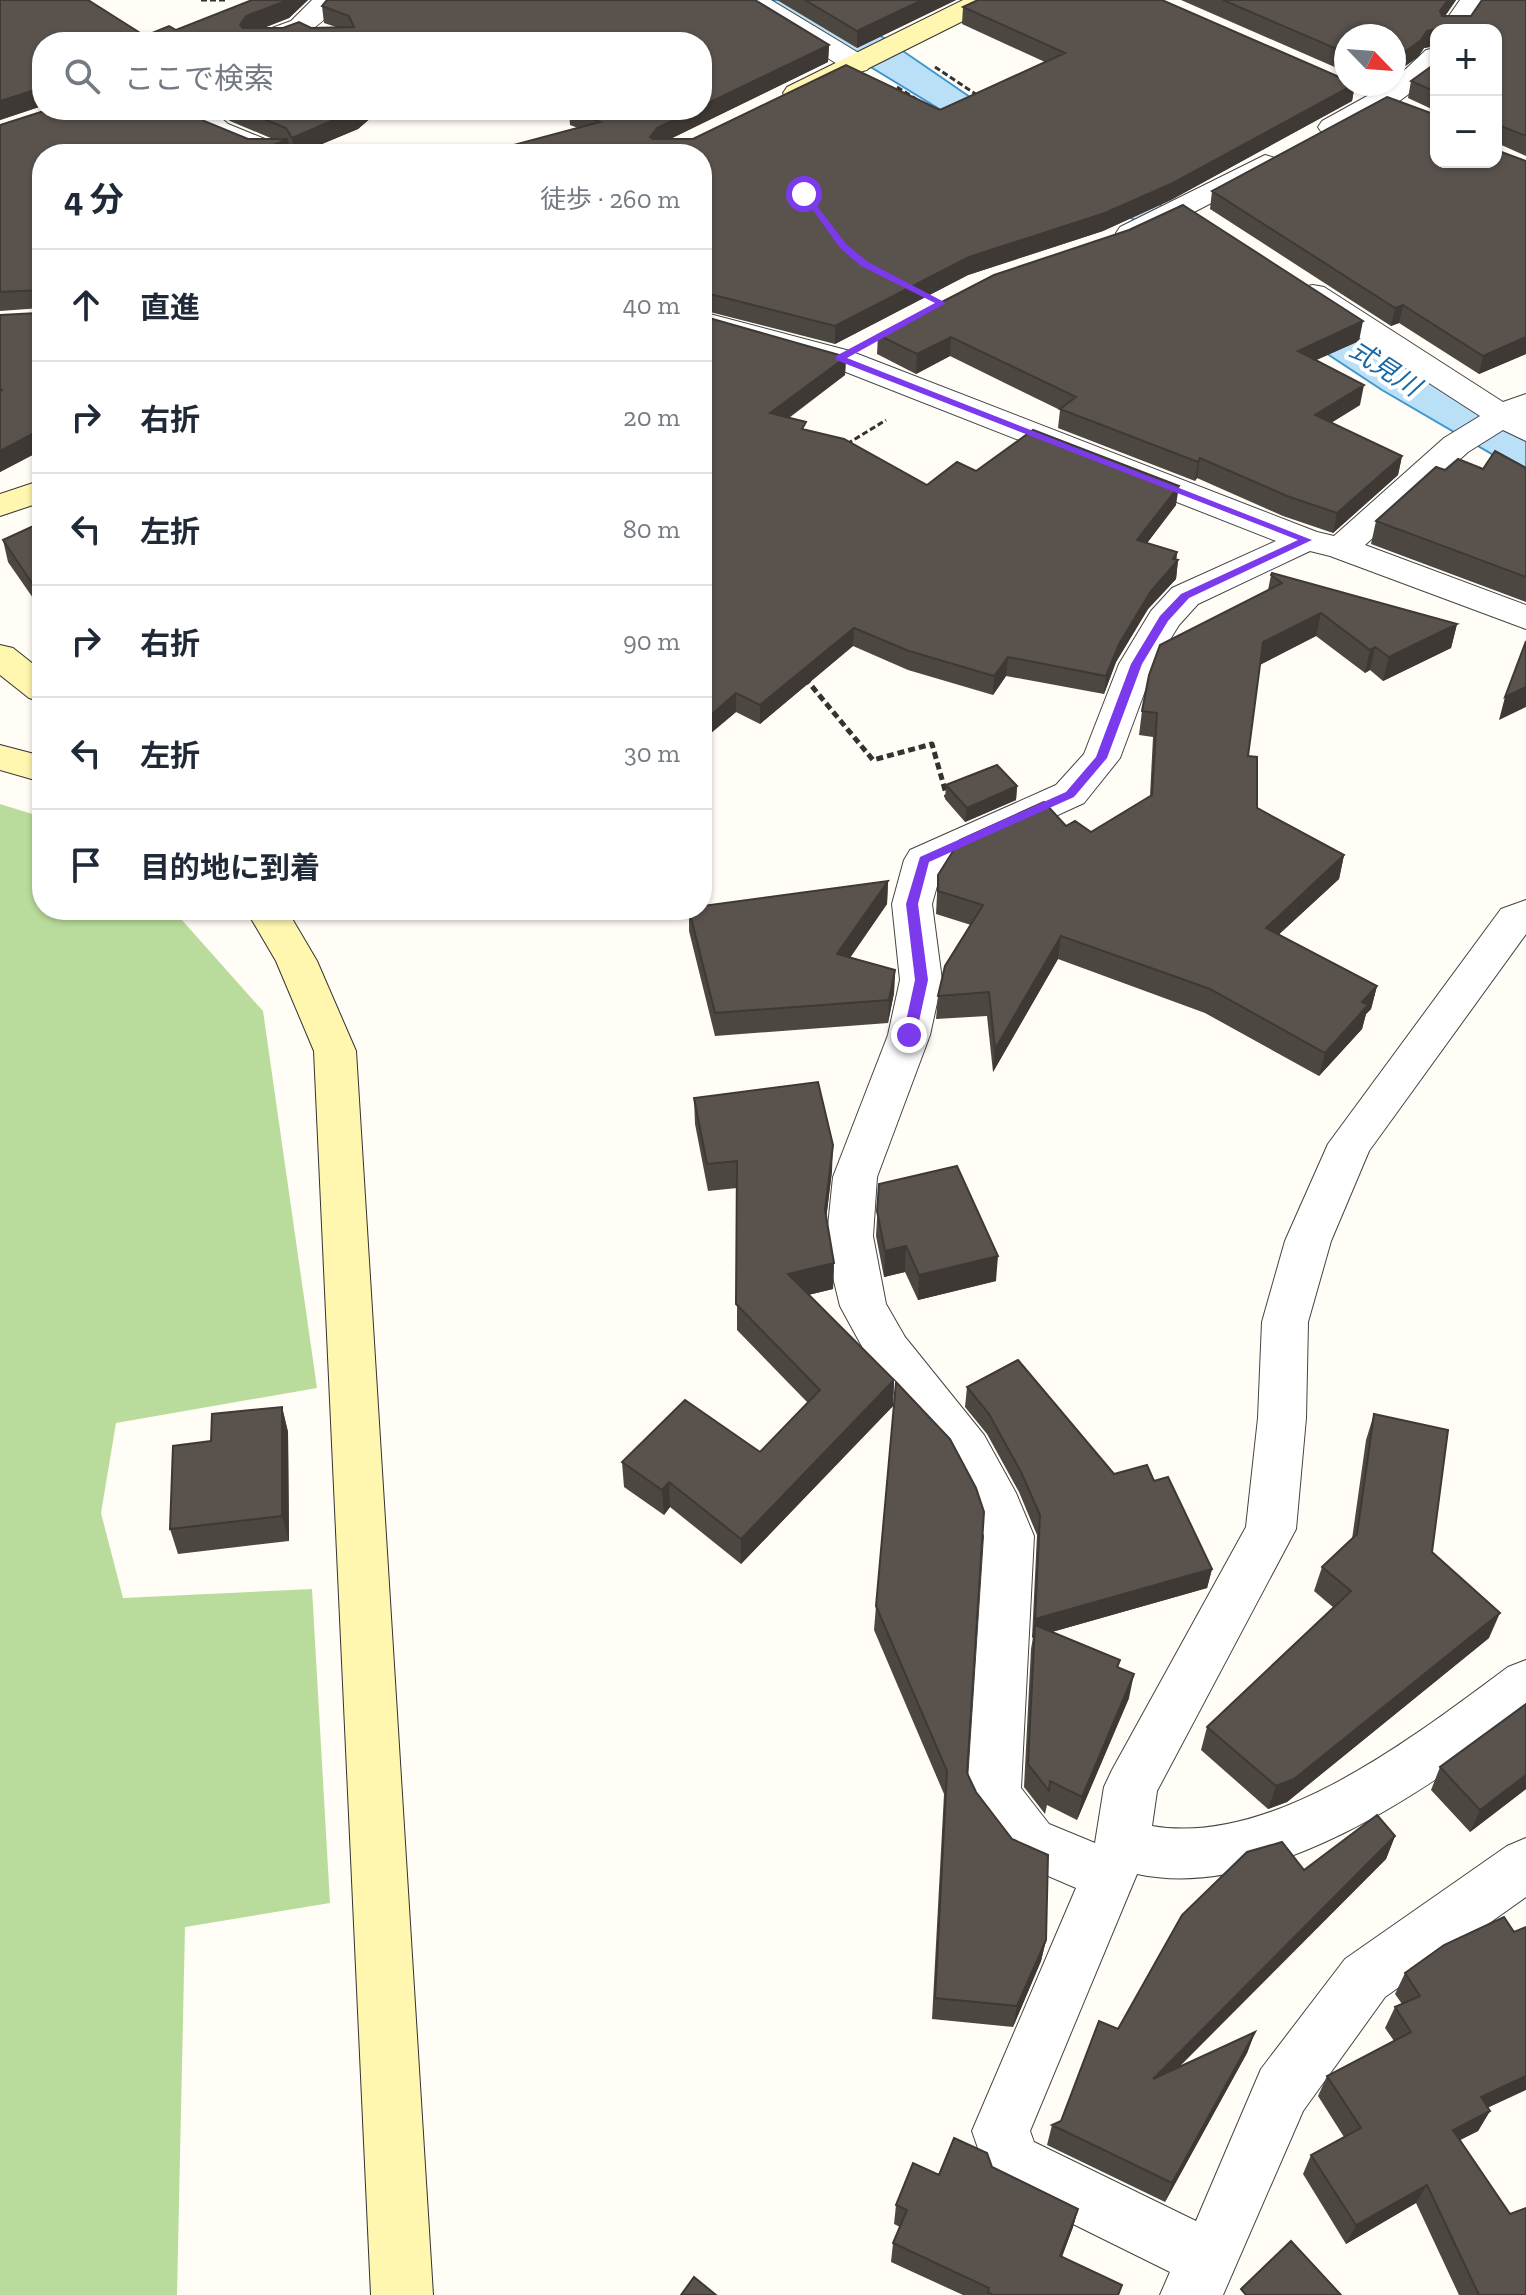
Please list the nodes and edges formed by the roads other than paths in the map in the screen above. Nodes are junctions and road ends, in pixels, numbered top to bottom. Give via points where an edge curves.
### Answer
1 (327, 0) edge
2 (752, 0) edge
3 (984, 0) edge
4 (1473, 0) edge
5 (1457, 24) edge
6 (308, 32) edge
7 (859, 63) junction
8 (1430, 65) edge
9 (1373, 96) edge
10 (777, 103) edge
11 (1395, 105) junction
12 (206, 120) edge
13 (252, 144) edge
14 (1101, 245) edge
15 (1285, 276) edge
16 (929, 297) edge
17 (712, 324) edge
18 (839, 358) junction
19 (1512, 417) edge
20 (32, 494) edge
21 (0, 506) edge
22 (1324, 544) junction
23 (1526, 618) edge
24 (0, 656) edge
25 (32, 682) edge
26 (0, 757) edge
27 (32, 766) edge
28 (1526, 914) edge
29 (273, 920) edge
30 (1526, 1683) edge
31 (1115, 1860) junction
32 (1526, 1864) edge
33 (1200, 2277) edge
34 (402, 2295) edge

1 - 6 street
2 - 7 street
3 - 7 street
4 - 5 street
7 - 10 street
8 - 11 street
9 - 11 street
11 - 14 street via 1296,147 1189,216
12 - 13 street
15 - 19 street
16 - 18 street
17 - 18 street
18 - 22 street
19 - 22 street via 1456,445
20 - 21 street
22 - 23 street
22 - 31 street via 1185,596 1137,664 1101,758 1070,794 924,860 912,904 921,980 909,1035 855,1177 850,1236 863,1306 888,1350 967,1449 1009,1536 994,1795 1030,1842
24 - 25 street
26 - 27 street
28 - 31 street via 1515,919 1350,1144 1308,1241 1285,1322 1271,1529 1131,1787
29 - 34 street via 307,980 335,1051
30 - 31 street via 1396,1778 1306,1823 1235,1846
31 - 33 street via 1001,2131 1011,2162
32 - 33 street via 1365,1978 1282,2090

